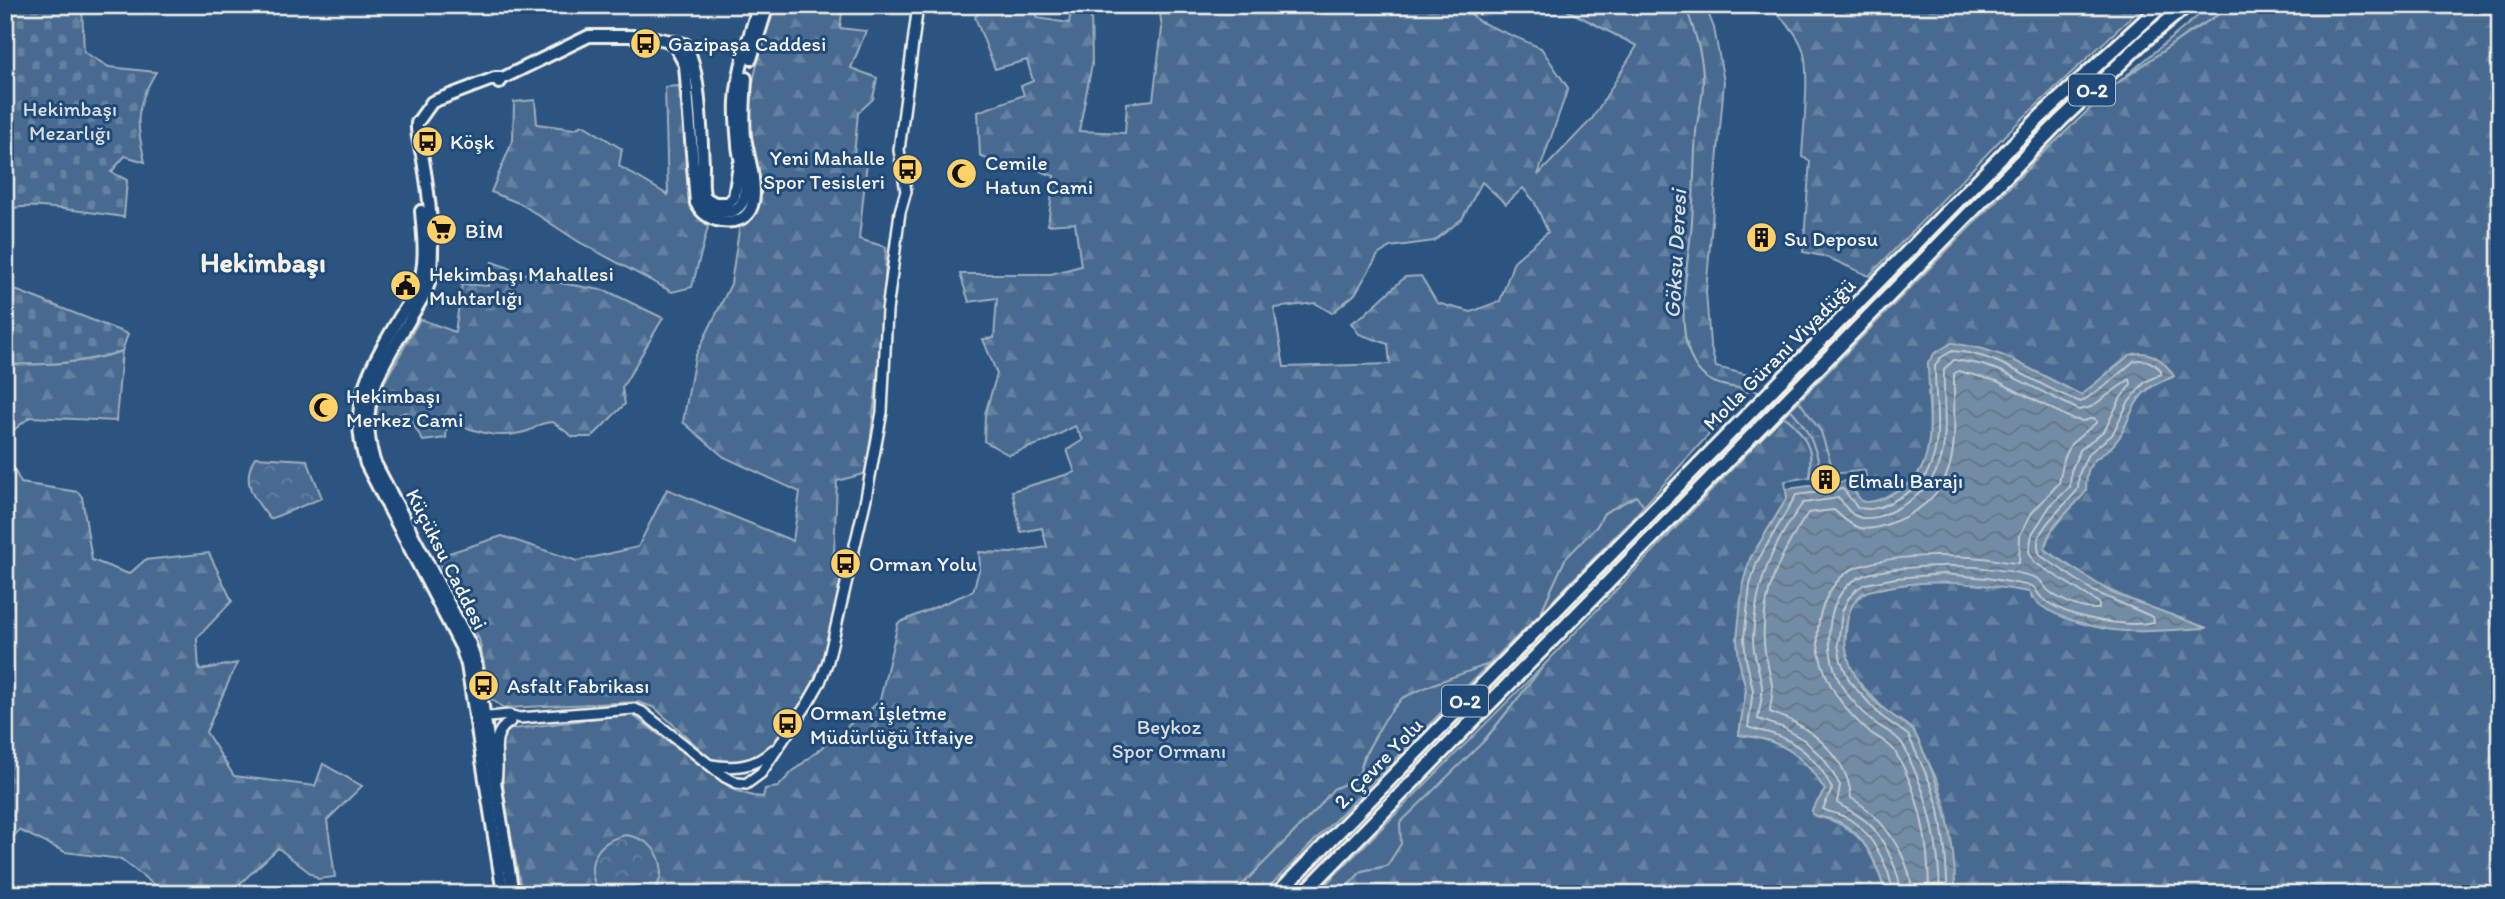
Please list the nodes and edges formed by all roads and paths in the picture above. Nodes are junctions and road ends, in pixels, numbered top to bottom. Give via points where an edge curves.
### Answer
1 (759, 5) edge
2 (768, 5) edge
3 (918, 5) edge
4 (2162, 5) edge
5 (2187, 5) edge
6 (668, 41) junction
7 (1654, 509) joint
8 (1665, 522) joint
9 (428, 573) junction
10 (481, 698) junction
11 (510, 719) junction
12 (480, 721) junction
13 (781, 741) junction
14 (709, 764) junction
15 (743, 767) junction
16 (745, 784) junction
17 (495, 785) junction
18 (500, 841) junction
19 (503, 894) edge
20 (513, 894) edge
21 (1277, 894) edge
22 (1303, 894) edge

1 - 6 main road via 736,102 746,196 735,210 720,212 708,207 703,197 693,64 685,44
2 - 6 main road via 747,72 744,105 756,196 752,208 735,220 710,218 696,203 685,65
3 - 13 street via 899,150 906,191 887,311 882,412 828,662 808,703
4 - 7 highway, Molla Gürani Viyadüğü / O-2 via 2069,89
5 - 8 highway, Molla Gürani Viyadüğü / O-2 via 2079,102
6 - 9 main road, Küçüksu Caddesi via 646,36 589,36 503,78 432,102 417,123 428,258 367,396 364,441
7 - 21 highway, 2. Çevre Yolu / O-2
8 - 22 highway, 2. Çevre Yolu / O-2
9 - 10 main road, Küçüksu Caddesi via 470,644
9 - 12 main road, Küçüksu Caddesi via 461,647 468,676 474,681
10 - 11 street
10 - 12 main road, Küçüksu Caddesi
11 - 12 street via 489,716
11 - 14 street via 634,709
11 - 17 street via 497,733
12 - 17 main road, Küçüksu Caddesi
12 - 18 main road, Küçüksu Caddesi
13 - 15 street
13 - 16 street via 761,773
14 - 15 street
14 - 16 street via 725,777
15 - 16 street via 752,772 752,780
17 - 18 main road, Küçüksu Caddesi
18 - 19 main road, Küçüksu Caddesi
18 - 20 main road, Küçüksu Caddesi

